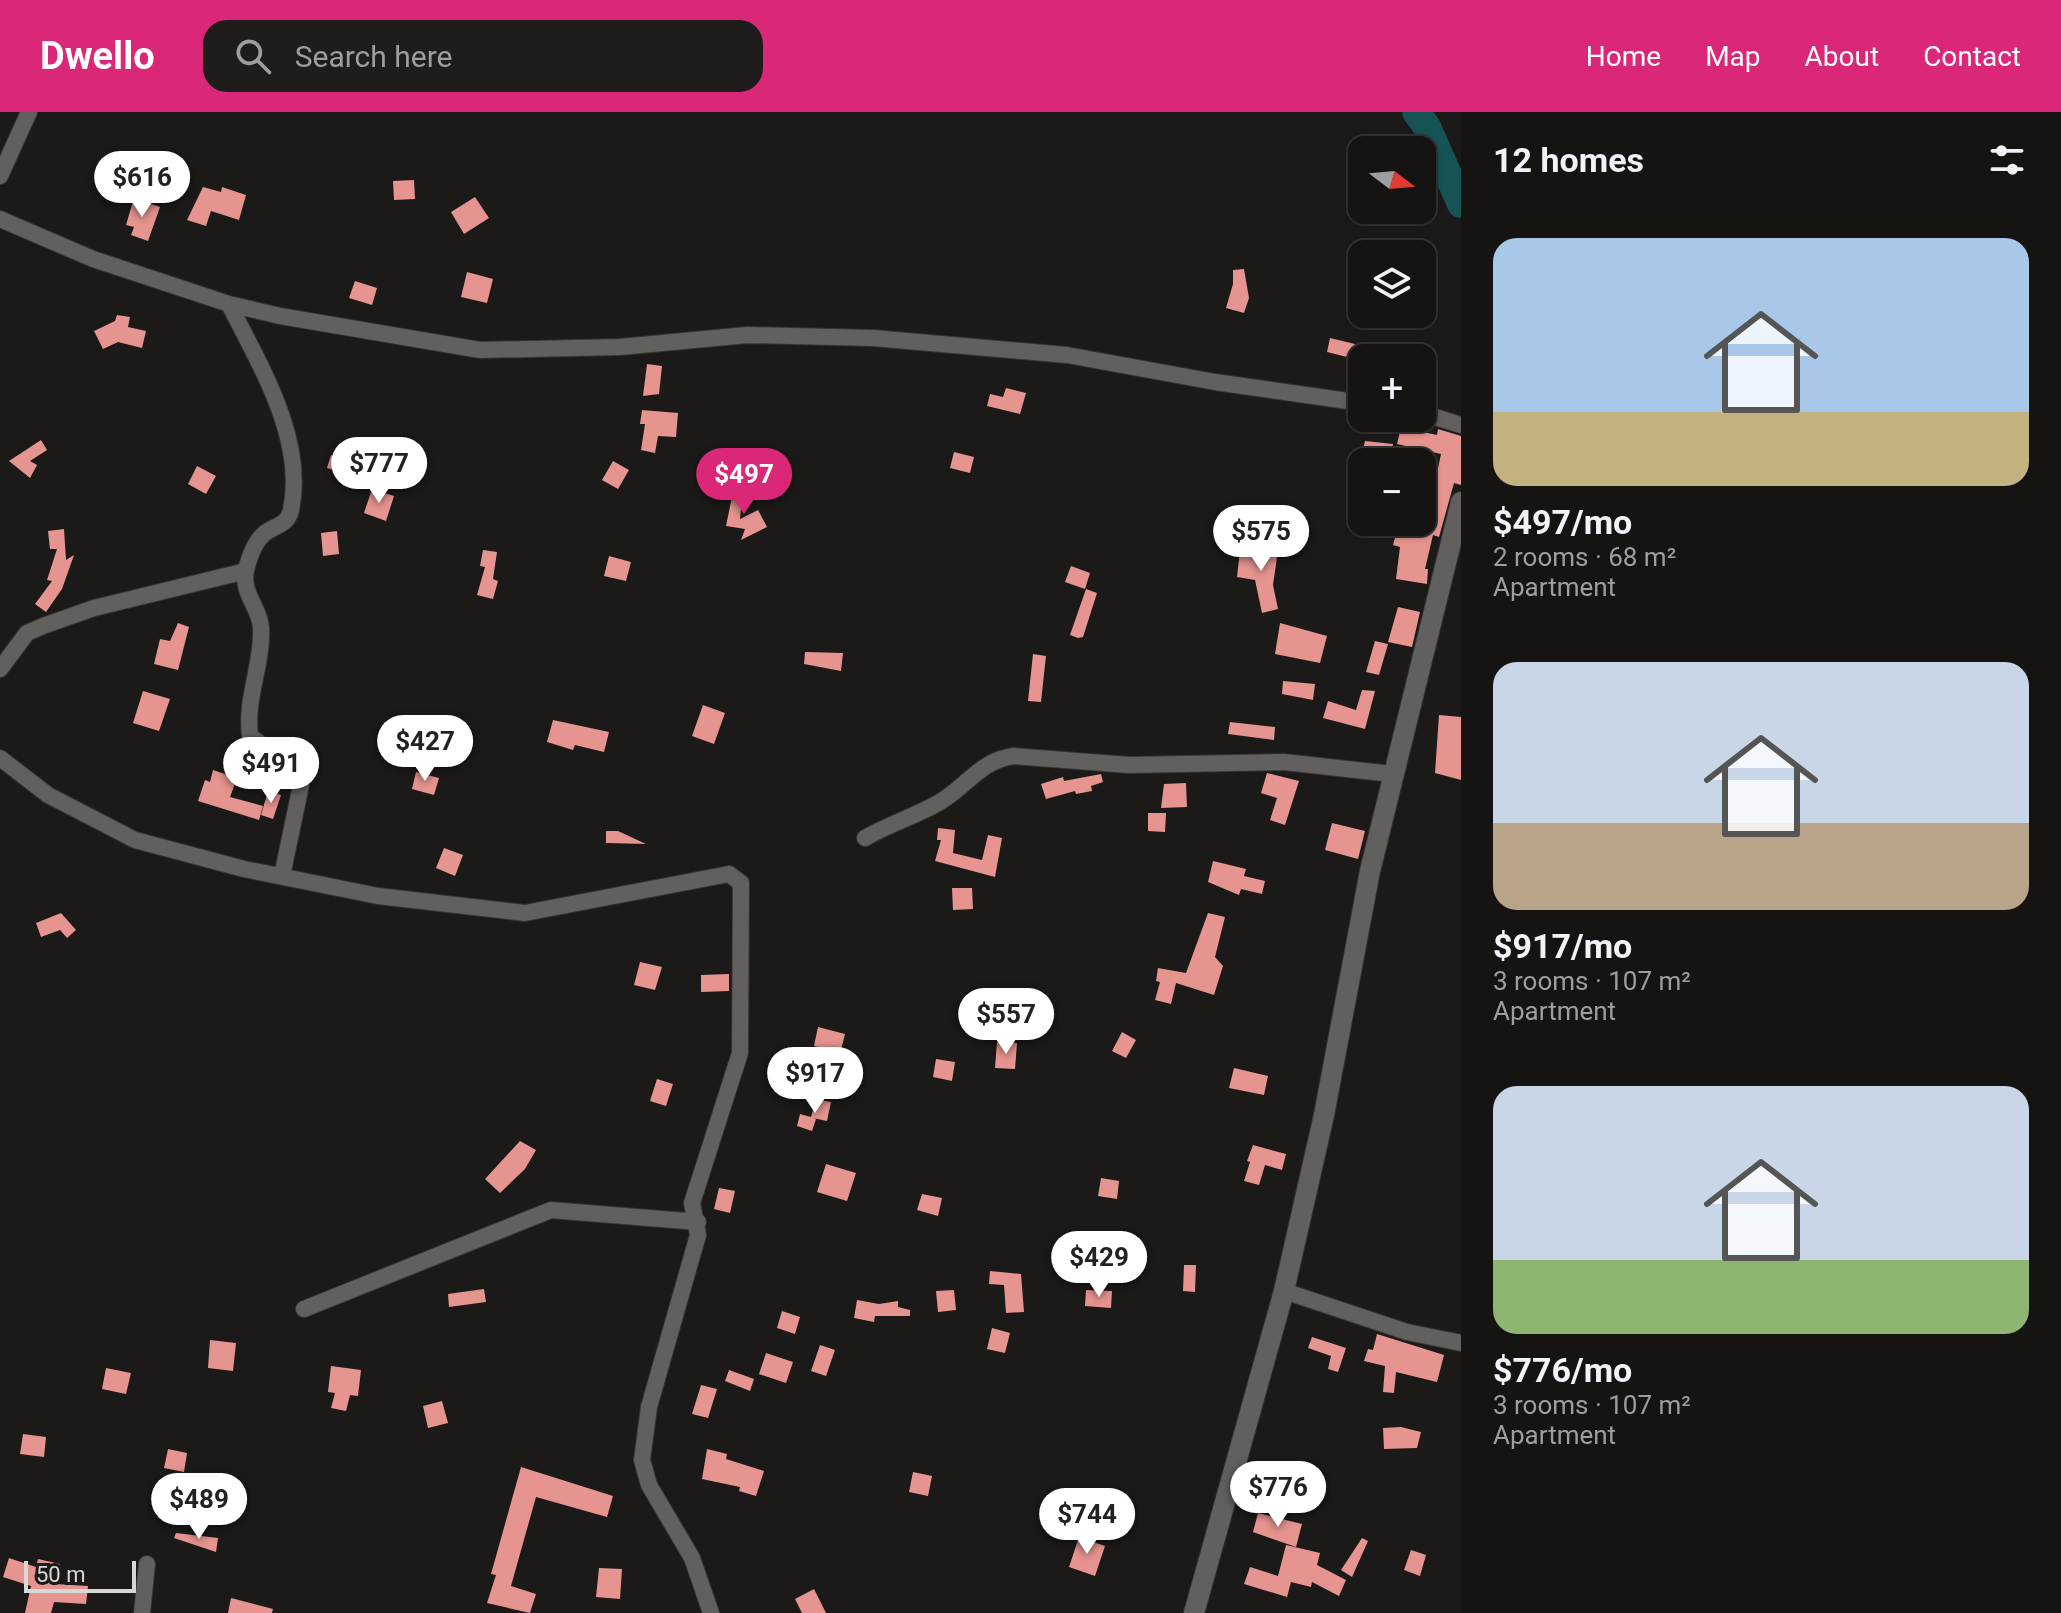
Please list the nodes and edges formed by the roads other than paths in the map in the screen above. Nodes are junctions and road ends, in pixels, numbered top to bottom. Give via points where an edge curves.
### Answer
1 (29, 112) edge
2 (0, 176) edge
3 (0, 219) edge
4 (229, 304) junction
5 (1348, 401) edge
6 (1436, 417) edge
7 (1461, 425) edge
8 (1461, 502) edge
9 (246, 571) junction
10 (0, 669) edge
11 (0, 758) edge
12 (1392, 774) junction
13 (865, 838) dead end
14 (282, 876) junction
15 (698, 1222) junction
16 (1284, 1291) junction
17 (304, 1309) dead end
18 (1461, 1343) edge
19 (147, 1564) dead end
20 (142, 1613) edge
21 (711, 1613) edge
22 (1194, 1613) edge

1 - 2 street
3 - 4 street via 93,259
4 - 5 street via 480,350 620,347 747,335 873,338 1067,355
4 - 9 street via 286,430 292,473 286,521 257,542
6 - 7 street
8 - 12 main road
9 - 10 street via 94,608 43,626 27,633
9 - 14 street via 245,590 261,625 250,692 250,736 290,766 301,785
11 - 14 street via 48,795 135,840
12 - 13 street via 1284,762 1129,765 997,758 939,802
12 - 16 main road
14 - 15 street via 424,903 525,913 684,880 729,874 741,883 743,1032 731,1087 692,1203
15 - 17 street via 551,1210
15 - 21 street via 649,1407 642,1460 649,1485 692,1558
16 - 18 street via 1393,1328
16 - 22 main road
19 - 20 street

